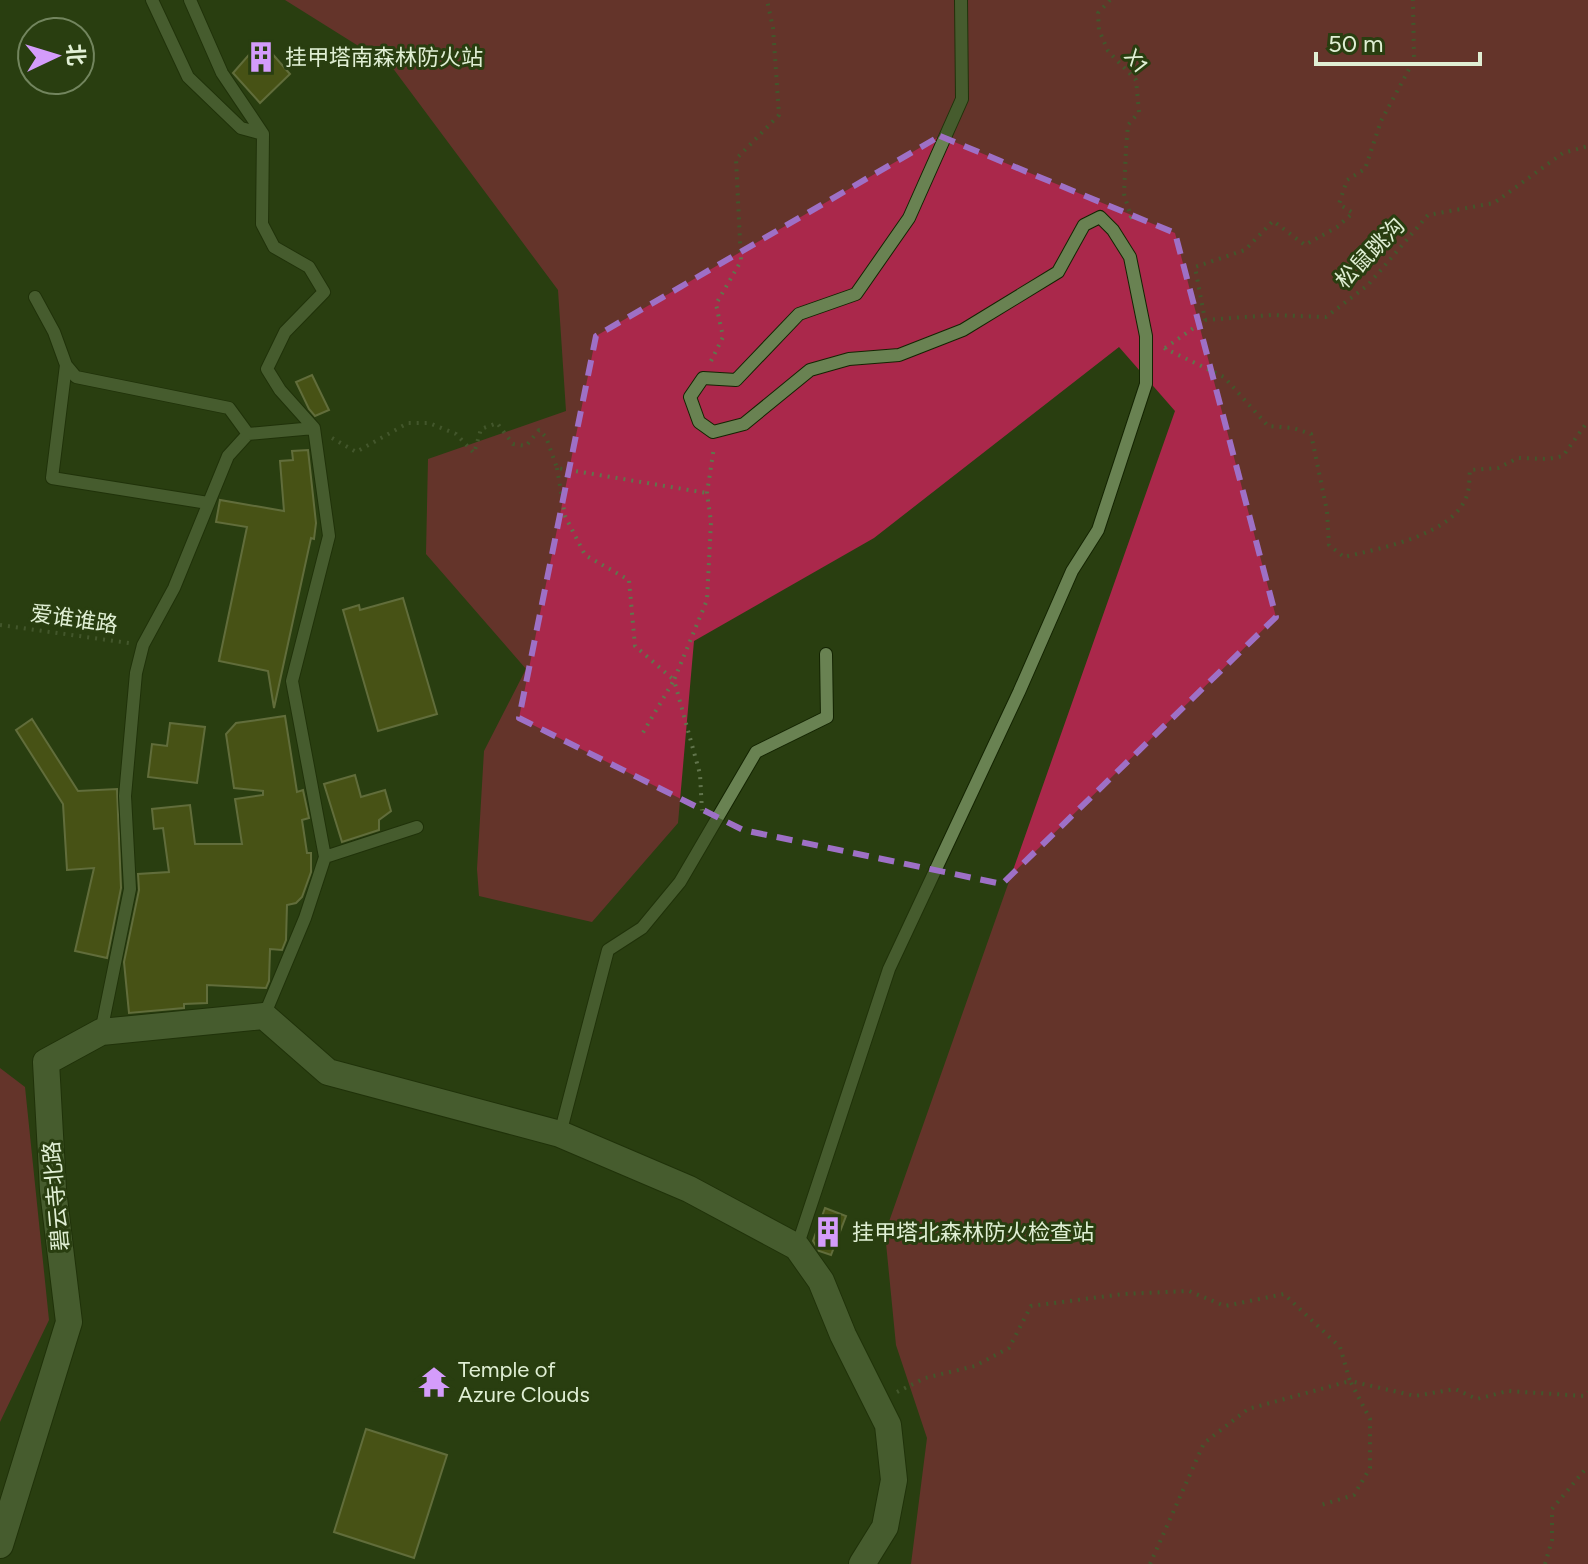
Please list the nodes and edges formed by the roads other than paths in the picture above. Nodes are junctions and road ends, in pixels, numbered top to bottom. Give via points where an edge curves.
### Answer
1 (152, 0) edge
2 (190, 0) edge
3 (961, 0) edge
4 (263, 134) junction
5 (35, 297) dead end
6 (66, 365) junction
7 (314, 428) junction
8 (248, 434) junction
9 (208, 503) junction
10 (826, 654) dead end
11 (417, 827) dead end
12 (325, 857) junction
13 (264, 1016) junction
14 (101, 1032) junction
15 (560, 1134) junction
16 (797, 1247) junction
17 (0, 1545) edge
18 (862, 1564) edge

1 - 4 lane via 188,77 241,128
2 - 4 lane via 222,73
3 - 16 lane via 962,99 909,218 856,294 799,314 736,380 703,378 690,397 699,422 713,432 744,424 810,370 849,359 899,355 963,330 1058,272 1084,225 1100,217 1130,257 1146,336 1146,384 1098,530 1072,571 889,969
4 - 7 lane via 262,224 274,247 309,267 324,292 285,332 267,369
5 - 6 lane
6 - 8 lane via 76,377 229,408
6 - 9 lane via 52,478
7 - 8 lane
7 - 12 lane via 329,536 292,681
8 - 9 lane via 228,456
9 - 14 lane via 174,588 143,645 125,796 130,889
10 - 15 lane via 827,717 756,752 680,882 642,928 608,950
11 - 12 lane
12 - 13 lane
13 - 14 street, 碧云寺北路
13 - 15 street via 328,1072
14 - 17 street, 碧云寺北路 via 46,1062 53,1190 69,1322
15 - 16 street via 689,1189
16 - 18 street via 821,1281 888,1425 894,1480 885,1527

